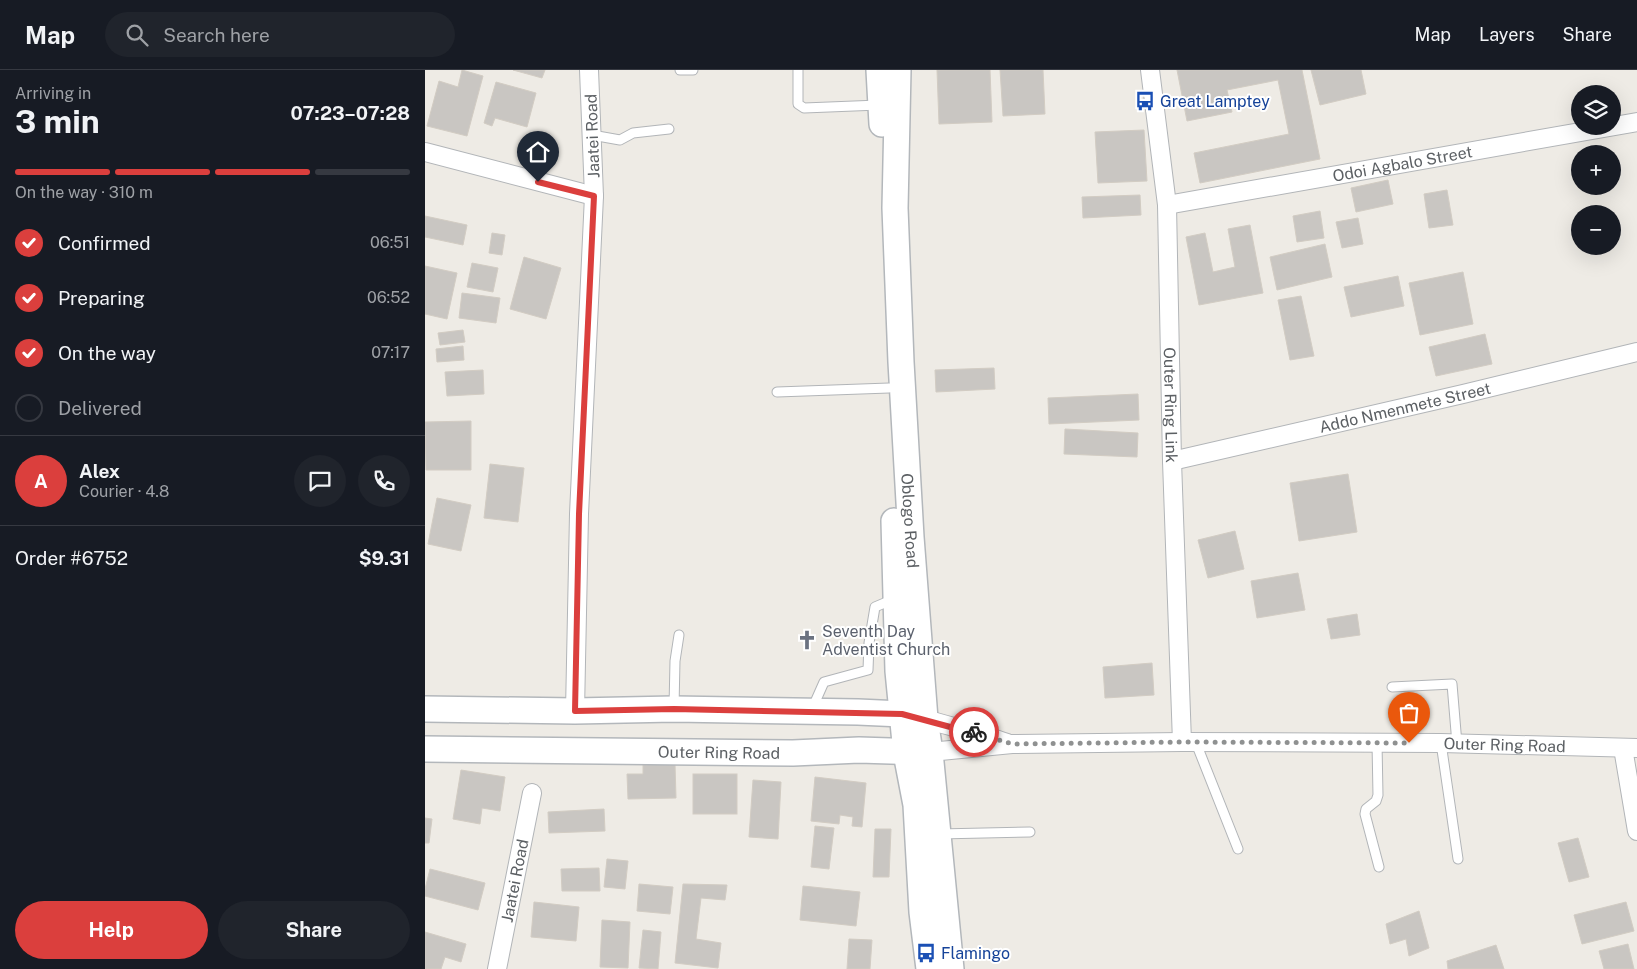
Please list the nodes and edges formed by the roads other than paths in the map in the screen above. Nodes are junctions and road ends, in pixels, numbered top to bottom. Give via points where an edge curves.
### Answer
1 (589, 70) edge
2 (681, 70) edge
3 (693, 70) edge
4 (798, 70) edge
5 (879, 70) edge
6 (898, 70) edge
7 (1149, 70) edge
8 (881, 105) junction
9 (1637, 122) edge
10 (669, 130) dead end
11 (592, 135) junction
12 (425, 152) edge
13 (594, 196) junction
14 (1167, 205) junction
15 (1637, 352) edge
16 (889, 388) junction
17 (777, 392) dead end
18 (1172, 461) junction
19 (896, 598) junction
20 (679, 635) dead end
21 (1392, 687) dead end
22 (425, 709) edge
23 (674, 709) junction
24 (575, 711) junction
25 (811, 711) junction
26 (914, 716) junction
27 (1189, 742) junction
28 (1377, 743) junction
29 (1012, 744) junction
30 (1449, 744) junction
31 (1630, 748) edge
32 (425, 749) edge
33 (918, 752) junction
34 (532, 793) dead end
35 (1637, 831) edge
36 (1030, 832) dead end
37 (939, 834) junction
38 (1238, 849) dead end
39 (1458, 859) dead end
40 (1379, 867) dead end
41 (497, 969) edge
42 (929, 969) edge
43 (951, 969) edge

1 - 11 street, Jaatei Road
2 - 3 lane
4 - 8 lane via 798,104 804,108
5 - 8 main road, Oblogo Road
6 - 26 main road, Oblogo Road via 895,208 911,537
7 - 14 street, Outer Ring Link
8 - 16 main road, Oblogo Road
9 - 14 street, Odoi Agbalo Street
10 - 11 lane via 633,133 620,140
11 - 13 street, Jaatei Road
12 - 13 street
13 - 24 street, Jaatei Road via 579,514
14 - 18 street, Outer Ring Link
15 - 18 street, Addo Nmenmete Street
16 - 17 lane
16 - 19 main road, Oblogo Road
18 - 27 street, Outer Ring Link
19 - 25 lane via 875,607 868,670 824,682
19 - 26 main road, Oblogo Road via 898,671
20 - 23 lane
21 - 30 lane via 1452,684
22 - 24 main road, Outer Ring Road
23 - 24 main road, Outer Ring Road
23 - 25 main road, Outer Ring Road
25 - 26 main road, Outer Ring Road
26 - 29 street, Outer Ring Road
26 - 33 main road, Oblogo Road
27 - 28 street, Outer Ring Road
27 - 29 street, Outer Ring Road
27 - 38 lane
28 - 30 street, Outer Ring Road
28 - 40 lane via 1376,801 1366,808 1365,814
29 - 33 street, Outer Ring Road
30 - 31 street, Outer Ring Road
30 - 39 lane
31 - 35 street
32 - 33 main road, Outer Ring Road
33 - 37 main road, Oblogo Road
33 - 42 main road, Oblogo Road via 916,805
34 - 41 street, Jaatei Road
36 - 37 lane
37 - 43 main road, Oblogo Road

